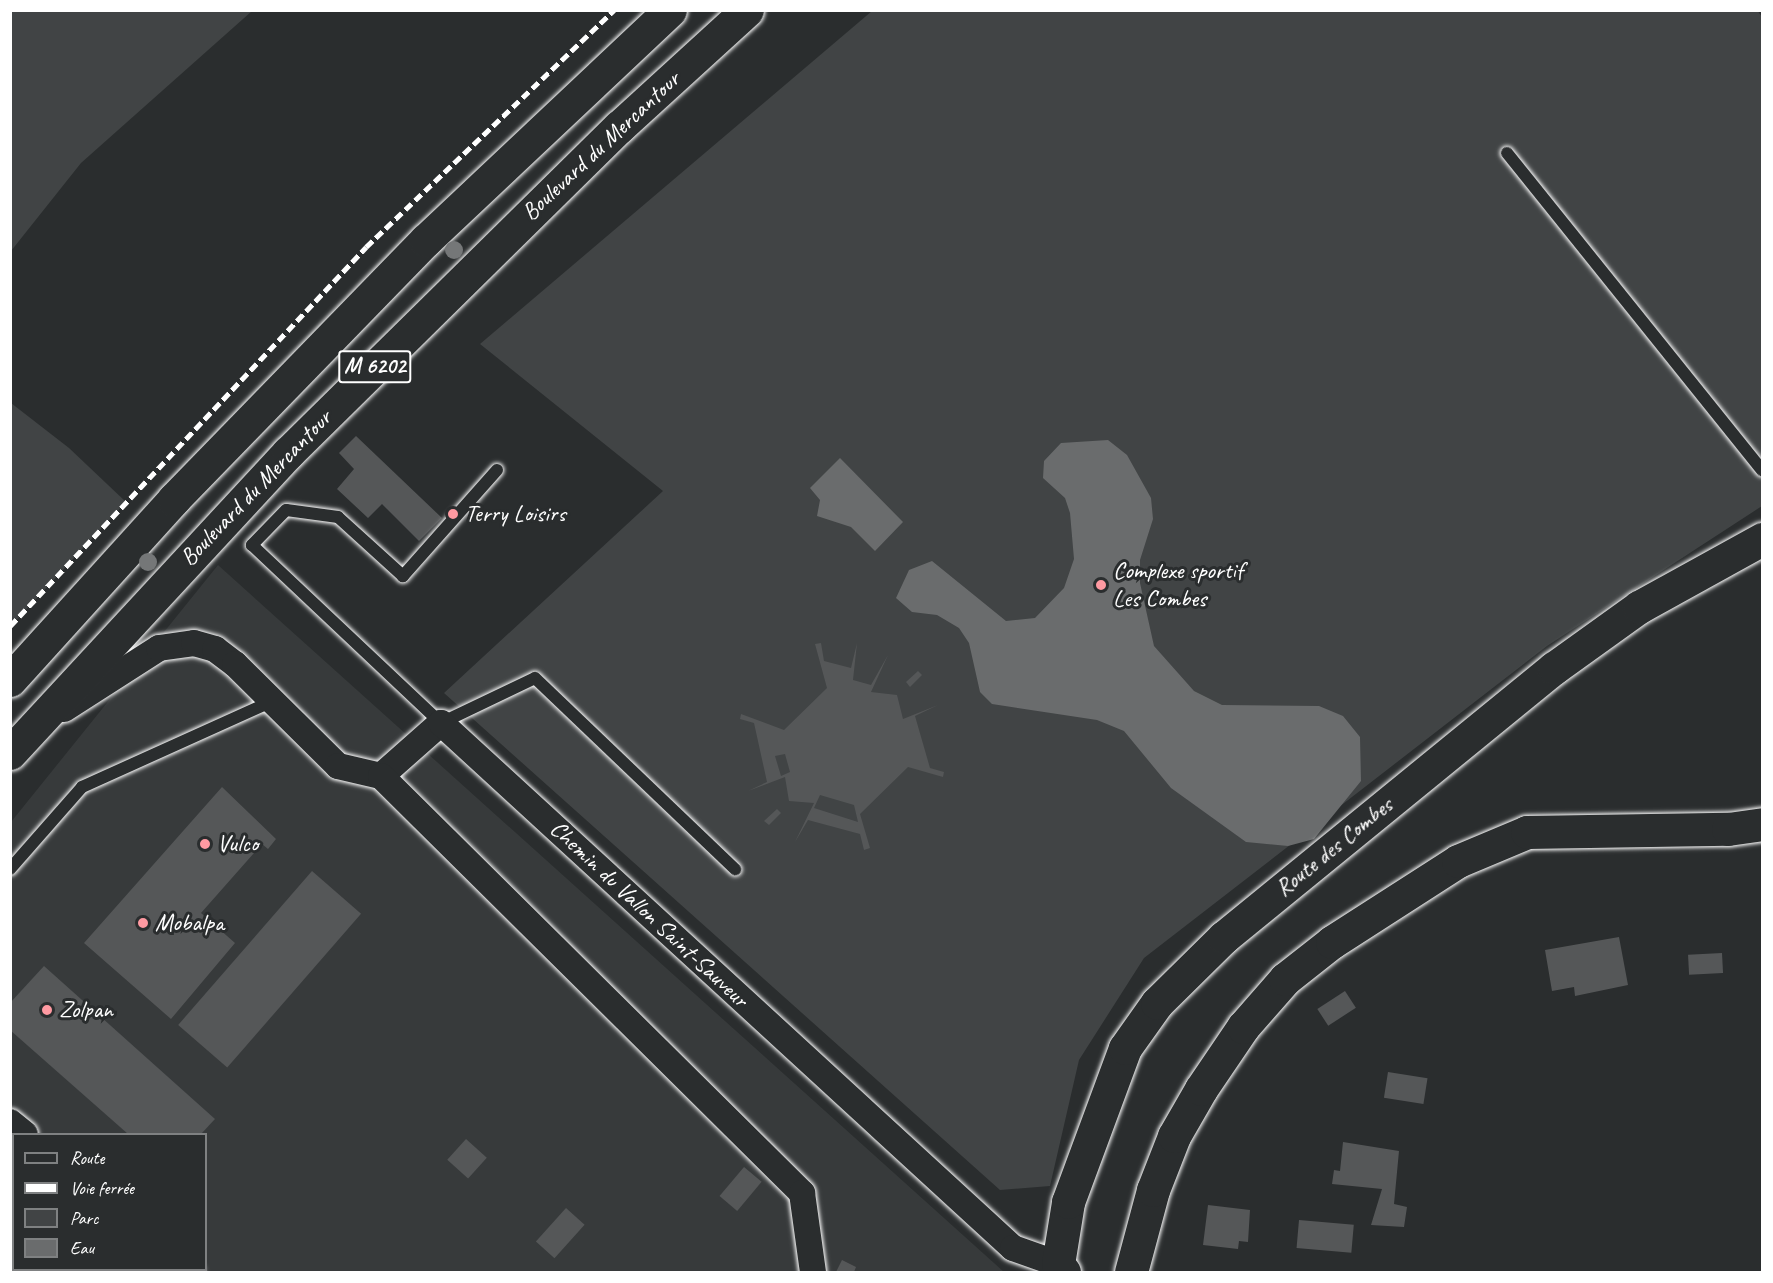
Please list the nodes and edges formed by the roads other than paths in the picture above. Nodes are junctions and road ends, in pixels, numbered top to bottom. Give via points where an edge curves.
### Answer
1 (670, 10) edge
2 (747, 10) edge
3 (1507, 153) dead end
4 (1762, 470) edge
5 (497, 471) dead end
6 (1762, 539) edge
7 (10, 680) edge
8 (270, 702) junction
9 (441, 723) junction
10 (16, 747) edge
11 (381, 776) junction
12 (1762, 824) edge
13 (10, 869) edge
14 (735, 869) dead end
15 (10, 1122) edge
16 (24, 1133) edge
17 (1061, 1268) edge
18 (813, 1272) edge
19 (1131, 1272) edge

1 - 7 main road, Boulevard du Mercantour / M 6202 via 344,324 174,499
2 - 10 main road, Boulevard du Mercantour / M 6202 via 619,127 288,453
3 - 4 lane
5 - 9 lane, Chemin du Vallon Saint-Sauveur via 403,576 338,517 286,510 252,545
6 - 17 main road, Route des Combes via 1639,607 1554,668 1224,937 1157,1002 1125,1048 1102,1103 1068,1202
8 - 10 street via 236,664 215,650 173,643 114,673
8 - 11 street via 338,766
8 - 13 lane via 82,787
9 - 11 street
9 - 14 lane via 535,678
9 - 17 street, Chemin du Vallon Saint-Sauveur via 1013,1248
11 - 18 street via 802,1193
12 - 19 main road via 1728,829 1527,832 1458,861 1332,942 1285,979 1243,1027 1201,1089 1174,1136 1153,1190
15 - 16 street

